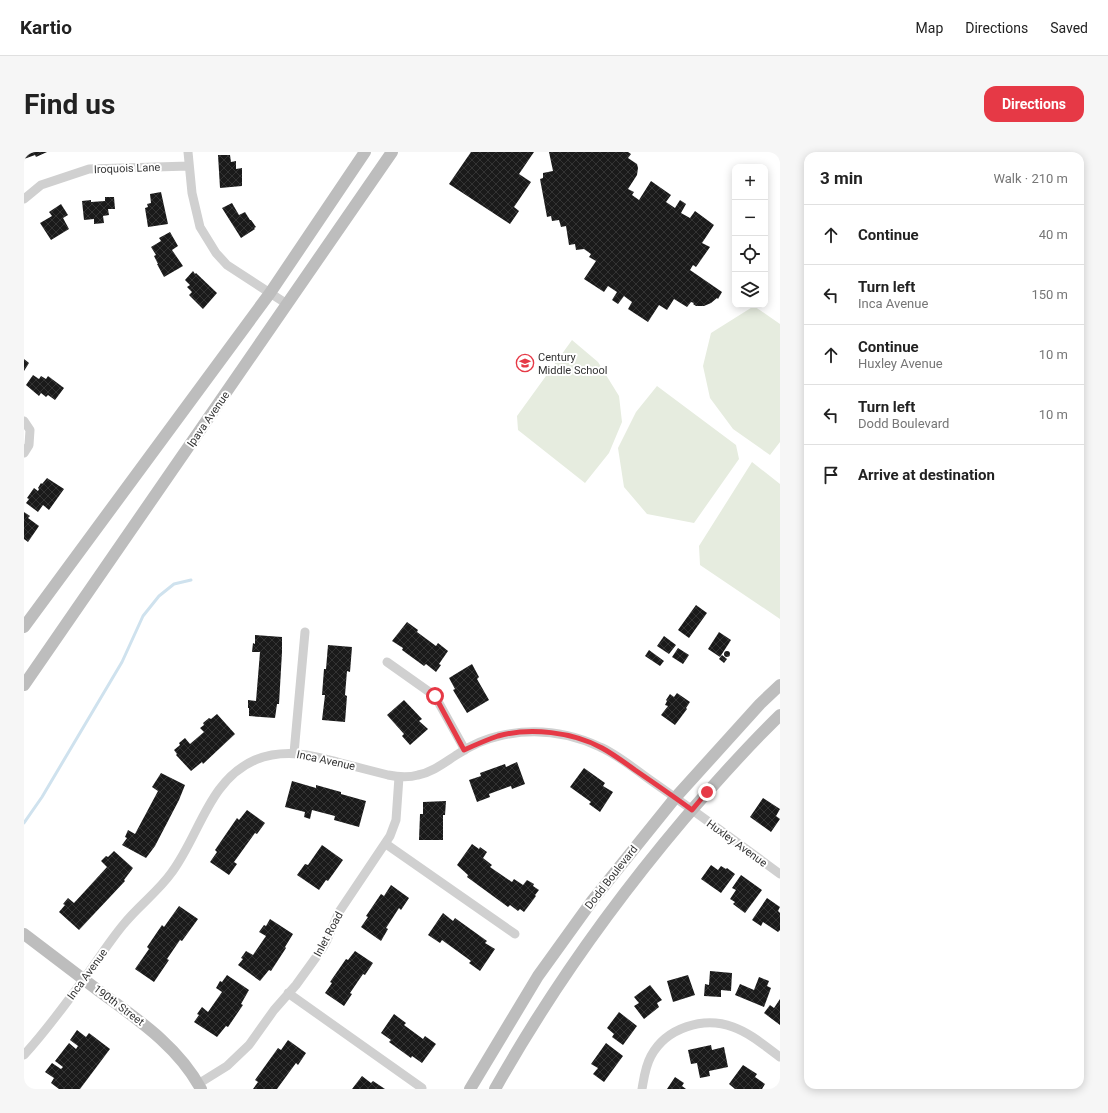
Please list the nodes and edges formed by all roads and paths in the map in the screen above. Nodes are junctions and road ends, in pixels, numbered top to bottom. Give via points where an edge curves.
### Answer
1 (188, 152) edge
2 (365, 152) edge
3 (392, 152) edge
4 (189, 166) junction
5 (24, 199) edge
6 (270, 293) junction
7 (287, 304) junction
8 (24, 421) edge
9 (24, 453) edge
10 (24, 627) edge
11 (305, 632) dead end
12 (388, 662) dead end
13 (24, 685) edge
14 (780, 685) edge
15 (780, 715) edge
16 (464, 750) junction
17 (294, 753) junction
18 (399, 777) junction
19 (675, 798) junction
20 (692, 810) junction
21 (386, 844) junction
22 (780, 874) edge
23 (24, 934) edge
24 (516, 934) dead end
25 (84, 979) junction
26 (288, 993) junction
27 (24, 1055) edge
28 (780, 1057) edge
29 (200, 1086) edge
30 (422, 1088) dead end
31 (470, 1089) edge
32 (495, 1089) edge
33 (642, 1089) edge

1 - 4 street
2 - 6 street
3 - 7 street, Ipava Avenue
4 - 5 street, Iroquois Lane via 89,169 41,185
4 - 6 street via 200,227 216,253 227,265
6 - 7 street
6 - 10 street
7 - 13 street, Ipava Avenue
8 - 9 street via 30,430 29,445
11 - 17 street
12 - 16 street via 435,696
14 - 19 street, Dodd Boulevard
15 - 20 street, Dodd Boulevard
16 - 18 street, Inca Avenue via 418,776
16 - 19 street, Inca Avenue via 498,736 518,732 561,734 601,747
17 - 18 street, Inca Avenue
17 - 25 street, Inca Avenue via 255,760 230,777 210,802 172,872 124,924
18 - 21 street, Inlet Road via 396,820
19 - 20 street, Huxley Avenue
19 - 31 street, Dodd Boulevard via 592,901 542,970
20 - 22 street, Huxley Avenue
20 - 32 street, Dodd Boulevard via 579,954 526,1035
21 - 24 street
21 - 26 street, Inlet Road via 342,907 322,949
23 - 25 street, 190th Street
25 - 27 street, Inca Avenue via 41,1037
25 - 29 street, 190th Street via 160,1038 187,1067
26 - 29 street, Inlet Road via 239,1056
26 - 30 street
28 - 33 street via 734,1027 716,1023 698,1024 680,1029 660,1044 647,1064

